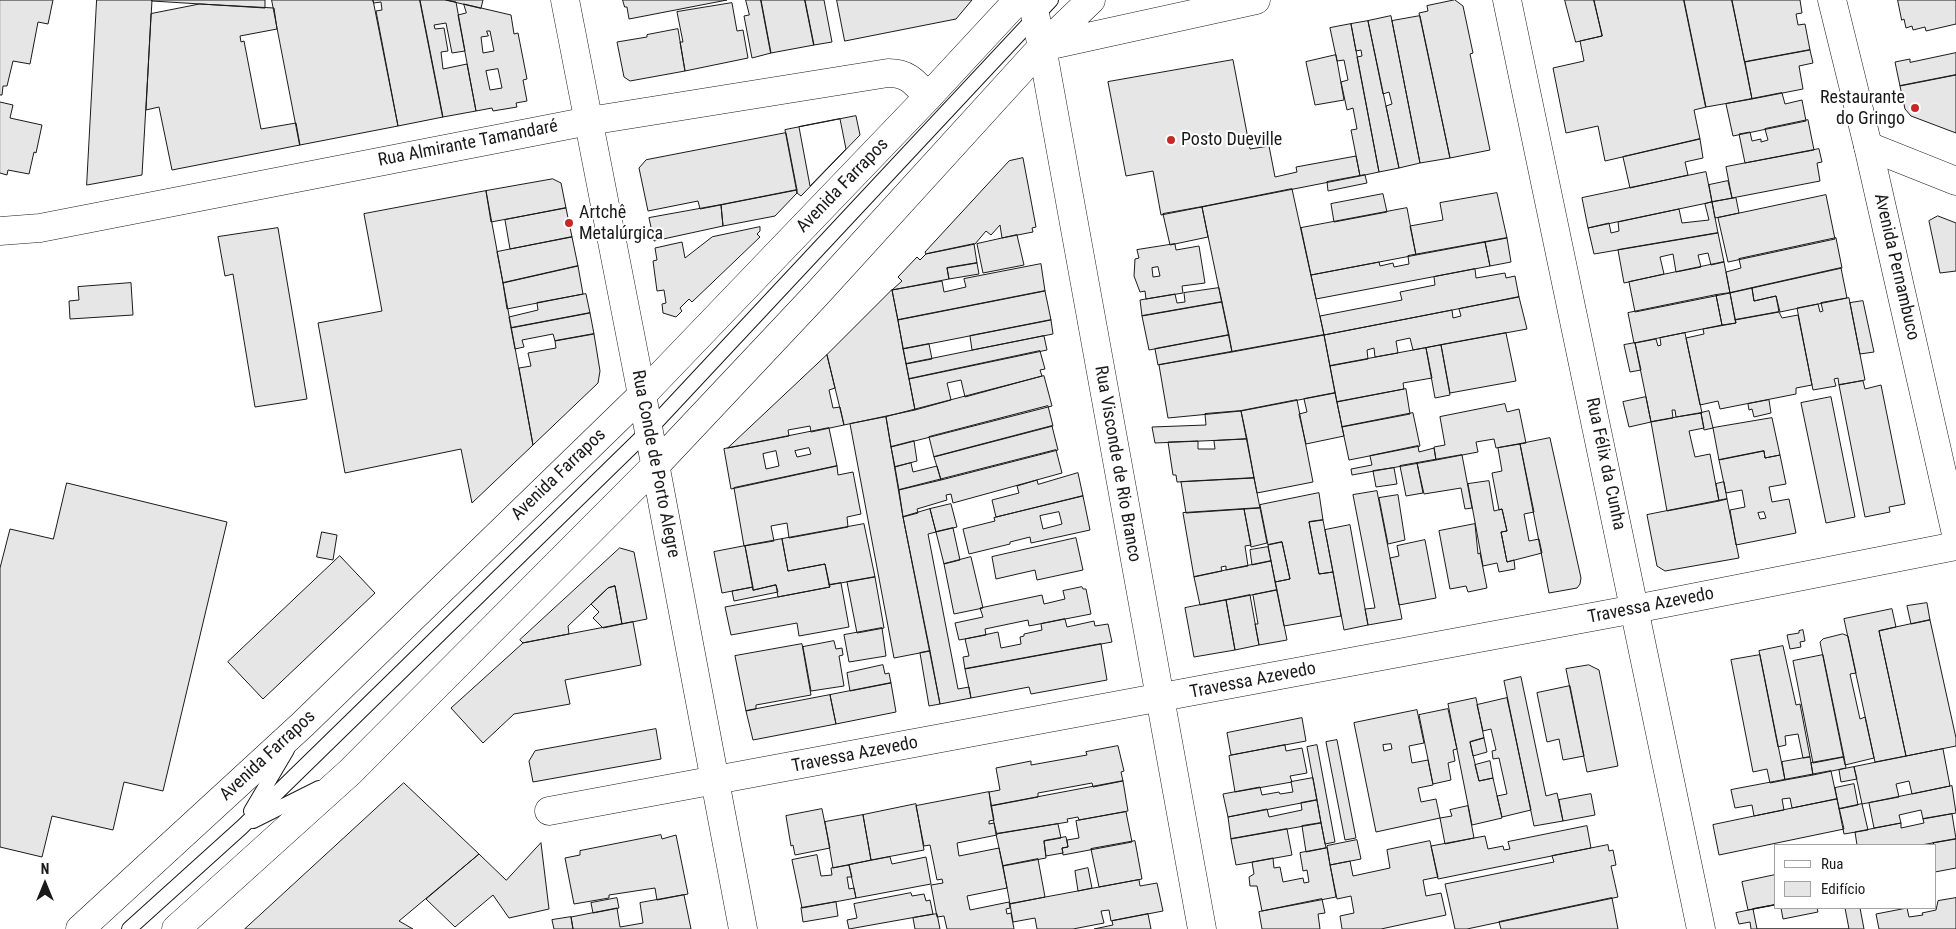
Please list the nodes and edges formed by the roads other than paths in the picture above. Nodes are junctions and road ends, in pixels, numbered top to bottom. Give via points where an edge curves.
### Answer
1 (565, 0) edge
2 (1091, 0) edge
3 (1256, 0) edge
4 (1507, 0) edge
5 (1832, 0) edge
6 (1034, 4) edge
7 (1042, 47) junction
8 (928, 97) junction
9 (589, 121) junction
10 (1868, 146) junction
11 (1956, 181) edge
12 (0, 231) edge
13 (642, 395) junction
14 (649, 430) junction
15 (656, 465) junction
16 (1956, 534) edge
17 (1956, 546) edge
18 (1635, 610) junction
19 (1160, 698) junction
20 (302, 725) junction
21 (350, 772) junction
22 (714, 781) junction
23 (549, 811) dead end
24 (242, 827) junction
25 (80, 929) edge
26 (130, 929) edge
27 (176, 929) edge
28 (743, 929) edge
29 (1202, 929) edge
30 (1701, 929) edge

1 - 9 main road, Rua Conde de Porto Alegre
2 - 7 main road
3 - 7 main road
4 - 18 main road, Rua Félix da Cunha
5 - 10 main road, Avenida Pernambuco
6 - 7 main road, Rua Visconde de Rio Branco
6 - 8 main road, Avenida Farrapos
6 - 14 lane
7 - 15 main road via 811,301
7 - 19 main road, Rua Visconde de Rio Branco
8 - 9 main road, Rua Almirante Tamandaré via 908,77 888,73
8 - 13 main road, Avenida Farrapos
9 - 12 main road, Rua Almirante Tamandaré via 40,228
9 - 13 main road, Rua Conde de Porto Alegre
10 - 11 main road
10 - 16 main road, Avenida Pernambuco
13 - 14 main road, Rua Conde de Porto Alegre
13 - 20 main road, Avenida Farrapos
14 - 15 main road, Rua Conde de Porto Alegre
14 - 24 lane
15 - 21 main road
15 - 22 main road, Rua Conde de Porto Alegre
17 - 18 main road, Travessa Azevedo
18 - 19 main road, Travessa Azevedo
18 - 30 main road, Rua Félix da Cunha
19 - 22 main road, Travessa Azevedo
19 - 29 main road, Rua Visconde de Rio Branco
20 - 24 lane
20 - 25 main road, Avenida Farrapos
21 - 24 lane
21 - 27 main road
22 - 23 main road, Travessa Azevedo
22 - 28 main road, Rua Conde de Porto Alegre
24 - 26 lane

